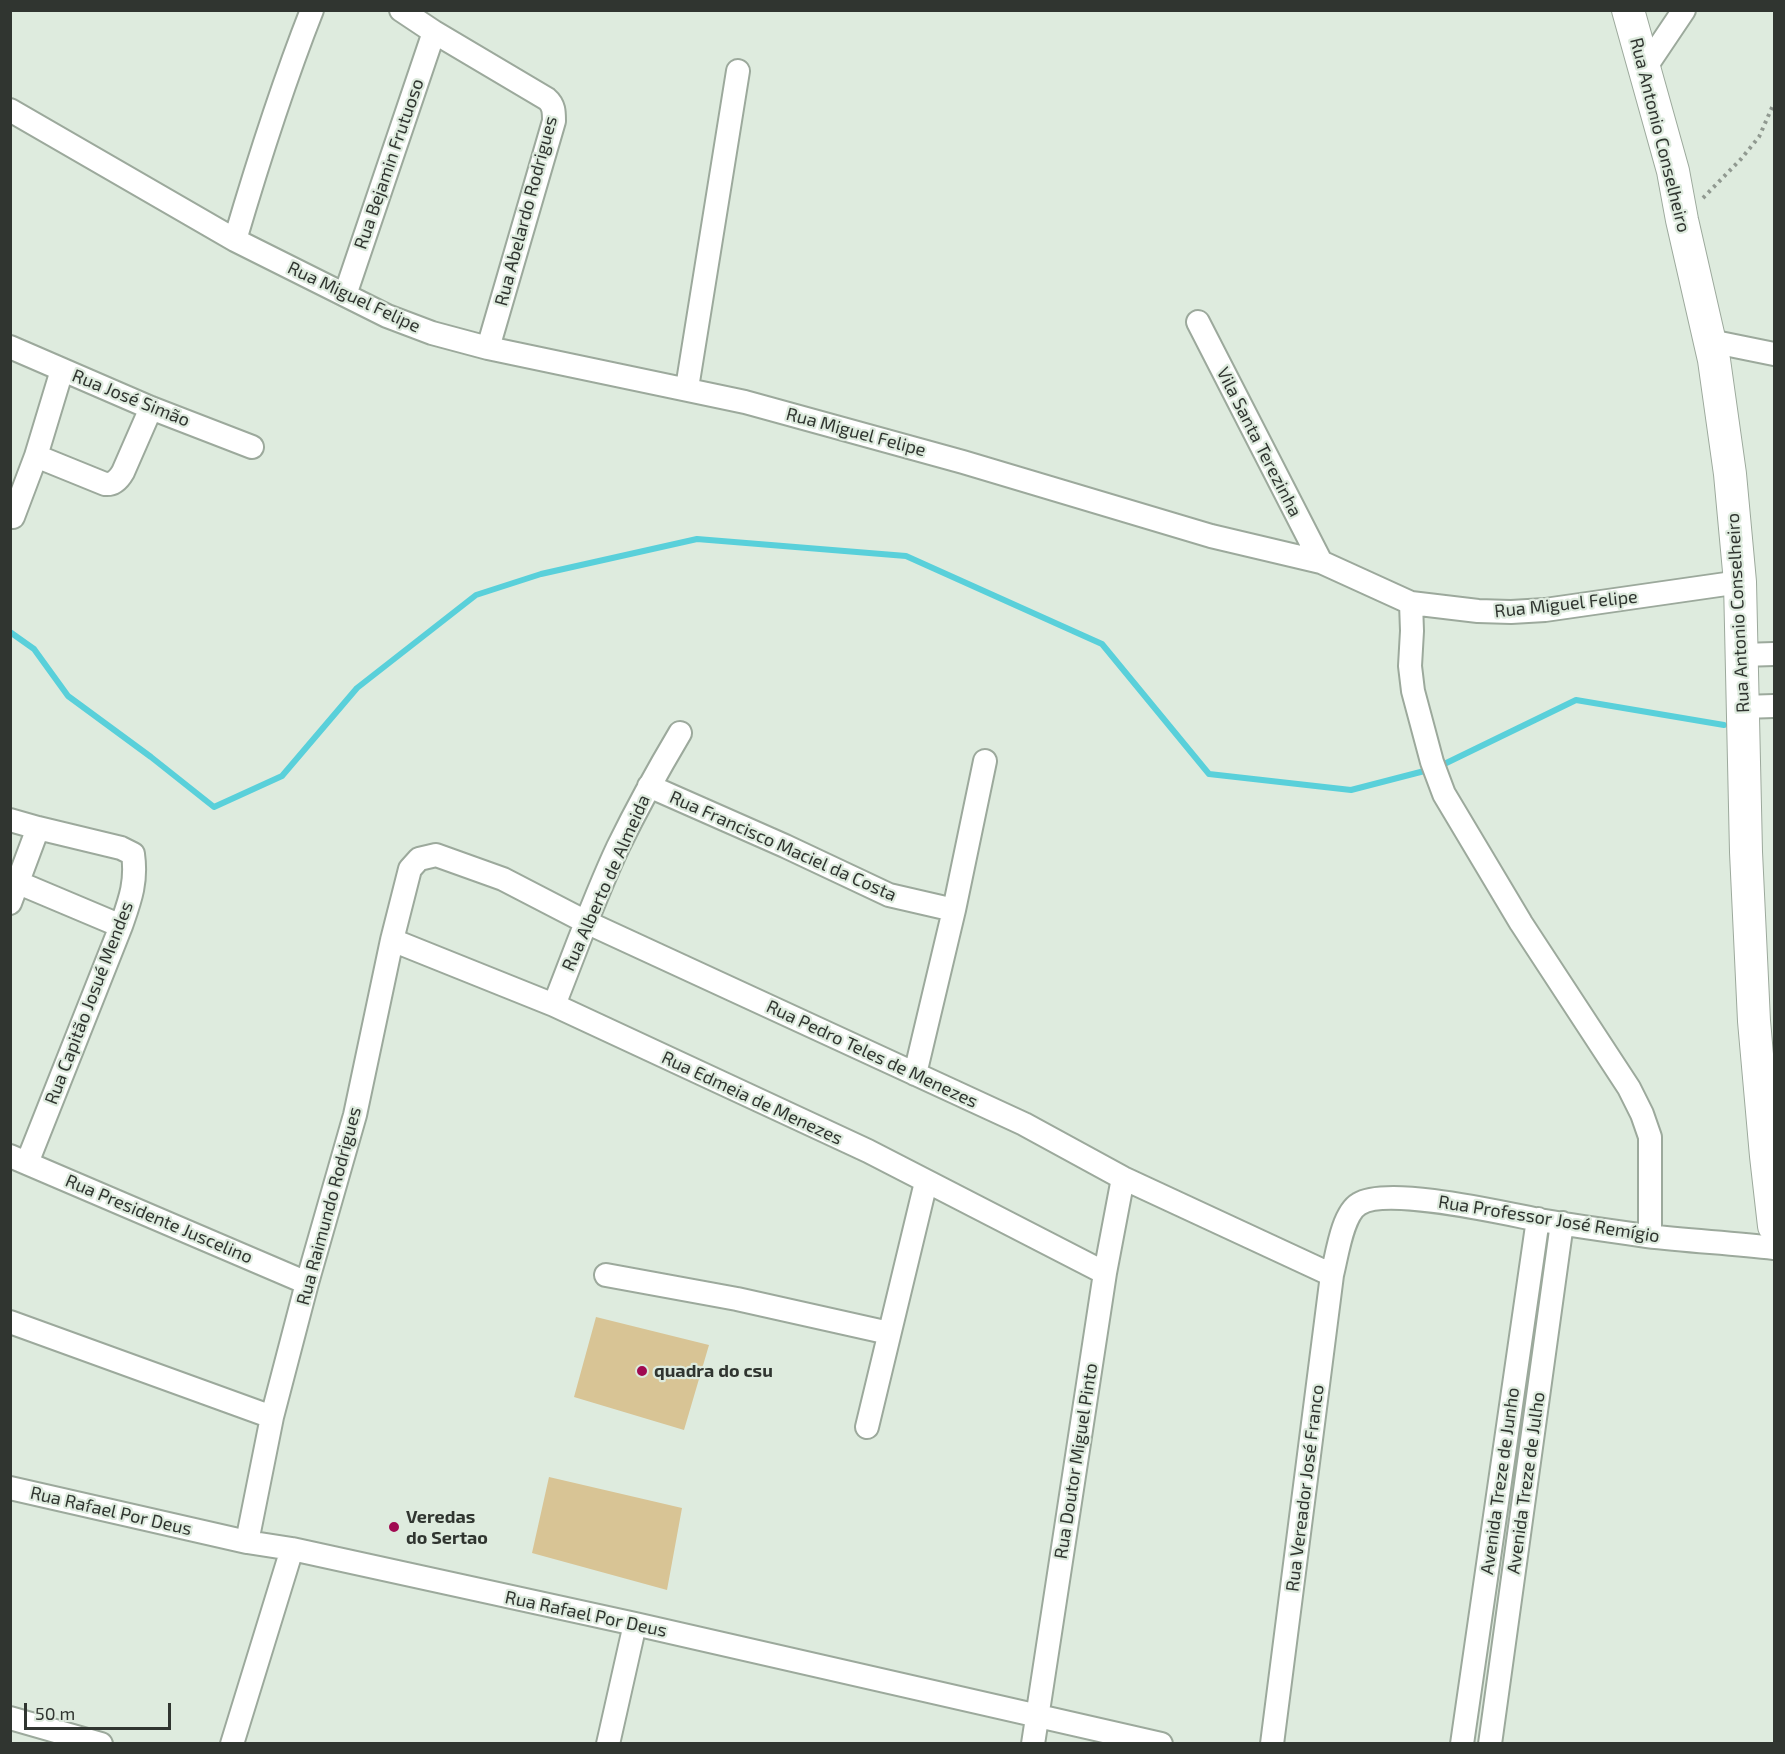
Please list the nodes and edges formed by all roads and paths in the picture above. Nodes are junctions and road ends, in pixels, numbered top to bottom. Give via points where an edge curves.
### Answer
1 (312, 10) edge
2 (401, 10) edge
3 (1628, 10) edge
4 (1684, 10) edge
5 (434, 32) junction
6 (1645, 68) junction
7 (738, 71) dead end
8 (1774, 103) edge
9 (10, 110) edge
10 (1682, 220) junction
11 (235, 240) junction
12 (345, 295) junction
13 (1198, 322) dead end
14 (1710, 341) junction
15 (10, 347) edge
16 (488, 348) junction
17 (1774, 354) edge
18 (62, 370) junction
19 (687, 388) junction
20 (151, 408) junction
21 (252, 447) dead end
22 (36, 456) junction
23 (13, 517) dead end
24 (1321, 562) junction
25 (1740, 582) junction
26 (1411, 603) junction
27 (1774, 654) edge
28 (1742, 655) junction
29 (1774, 706) edge
30 (1743, 707) junction
31 (680, 733) dead end
32 (985, 761) dead end
33 (649, 786) junction
34 (10, 820) edge
35 (38, 828) junction
36 (410, 868) joint
37 (15, 893) edge
38 (954, 910) junction
39 (586, 921) junction
40 (121, 926) junction
41 (392, 940) junction
42 (554, 1005) junction
43 (1764, 1021) edge
44 (915, 1074) junction
45 (19, 1159) edge
46 (1123, 1178) junction
47 (926, 1182) junction
48 (1538, 1220) junction
49 (1562, 1223) junction
50 (1774, 1226) edge
51 (1343, 1233) joint
52 (1650, 1236) junction
53 (1774, 1248) edge
54 (1105, 1273) junction
55 (606, 1275) dead end
56 (1332, 1275) junction
57 (308, 1283) junction
58 (10, 1322) edge
59 (889, 1333) junction
60 (272, 1417) junction
61 (867, 1427) dead end
62 (10, 1488) edge
63 (247, 1542) junction
64 (292, 1549) junction
65 (635, 1624) junction
66 (1037, 1716) junction
67 (10, 1718) edge
68 (101, 1743) edge
69 (232, 1743) edge
70 (608, 1743) edge
71 (1033, 1743) edge
72 (1161, 1743) edge
73 (1272, 1743) edge
74 (1462, 1743) edge
75 (1490, 1743) edge

1 - 11 street via 263,144
2 - 5 street, Rua Abelardo Rodrigues
3 - 6 street, Rua Antonio Conselheiro
4 - 6 street
5 - 12 street, Rua Bejamin Frutuoso
5 - 16 street, Rua Abelardo Rodrigues via 547,99 554,110
6 - 10 street, Rua Antonio Conselheiro
7 - 19 street
8 - 10 path via 1759,137
9 - 11 street, Rua Miguel Felipe
10 - 14 street, Rua Antonio Conselheiro
11 - 12 street, Rua Miguel Felipe
12 - 16 street, Rua Miguel Felipe via 432,333
13 - 24 street, Vila Santa Terezinha
14 - 17 street
14 - 25 street, Rua Antonio Conselheiro via 1730,474
15 - 18 street, Rua José Simão
16 - 19 street, Rua Miguel Felipe
18 - 20 street, Rua José Simão
18 - 22 street
19 - 24 street, Rua Miguel Felipe via 963,462 1211,536
20 - 21 street, Rua José Simão
20 - 22 street via 123,472 113,484
22 - 23 street
24 - 26 street, Rua Miguel Felipe
25 - 26 street, Rua Miguel Felipe via 1545,610 1479,611
25 - 28 street, Rua Antonio Conselheiro
26 - 52 street via 1413,691 1444,794 1642,1114 1650,1137
27 - 28 street
28 - 30 street, Rua Antonio Conselheiro
29 - 30 street
30 - 43 street, Rua Antonio Conselheiro via 1746,852
31 - 33 street, Rua Alberto de Almeida
32 - 38 street
33 - 38 street, Rua Francisco Maciel da Costa via 889,895
33 - 39 street, Rua Alberto de Almeida
34 - 35 street
35 - 37 street
35 - 40 street, Rua Capitão Josué Mendes via 133,854 133,890
36 - 39 street, Rua Pedro Teles de Menezes via 424,857 442,856 502,879
36 - 41 street, Rua Raimundo Rodrigues
37 - 40 street
38 - 44 street
39 - 42 street, Rua Alberto de Almeida
39 - 44 street, Rua Pedro Teles de Menezes
40 - 45 street, Rua Capitão Josué Mendes
41 - 42 street, Rua Edmeia de Menezes
41 - 57 street, Rua Raimundo Rodrigues via 355,1115
42 - 47 street, Rua Edmeia de Menezes
43 - 50 street, Rua Antonio Conselheiro via 1766,1156
44 - 46 street, Rua Pedro Teles de Menezes via 1024,1124
45 - 57 street, Rua Presidente Juscelino
46 - 54 street, Rua Doutor Miguel Pinto
46 - 56 street, Rua Pedro Teles de Menezes
47 - 54 street, Rua Edmeia de Menezes
47 - 59 street
48 - 49 street, Rua Professor José Remígio
48 - 51 street, Rua Professor José Remígio via 1452,1203 1369,1199 1348,1214
48 - 74 street, Avenida Treze de Junho
49 - 52 street, Rua Professor José Remígio
49 - 75 street, Avenida Treze de Julho
51 - 56 street, Rua Vereador José Franco
52 - 53 street, Rua Professor José Remígio
54 - 66 street, Rua Doutor Miguel Pinto
55 - 59 street
56 - 73 street, Rua Vereador José Franco
57 - 60 street, Rua Raimundo Rodrigues
58 - 60 street
59 - 61 street
60 - 63 street, Rua Raimundo Rodrigues
62 - 63 street, Rua Rafael Por Deus
63 - 64 street, Rua Rafael Por Deus
64 - 65 street, Rua Rafael Por Deus
64 - 69 street
65 - 66 street, Rua Rafael Por Deus
65 - 70 street
66 - 71 street, Rua Doutor Miguel Pinto
66 - 72 street, Rua Rafael Por Deus
67 - 68 street

